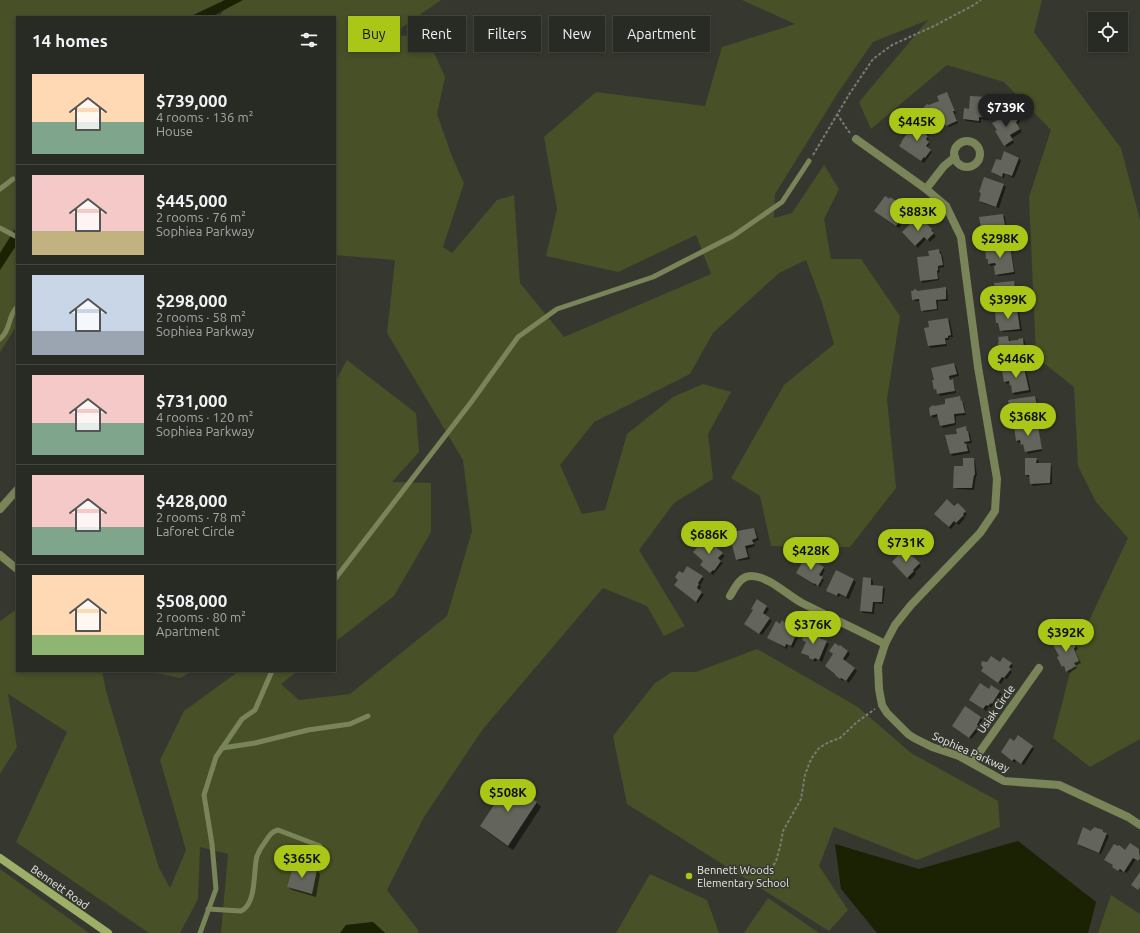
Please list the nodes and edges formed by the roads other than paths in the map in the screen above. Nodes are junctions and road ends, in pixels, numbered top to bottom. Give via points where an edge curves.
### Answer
1 (856, 139) road end
2 (955, 157) dead end
3 (809, 161) road end
4 (13, 179) dead end
5 (0, 189) edge
6 (926, 189) junction
7 (0, 228) edge
8 (16, 236) edge
9 (16, 308) edge
10 (0, 339) edge
11 (16, 491) edge
12 (0, 509) edge
13 (0, 555) edge
14 (16, 568) edge
15 (336, 578) edge
16 (730, 596) dead end
17 (885, 644) junction
18 (1039, 668) dead end
19 (272, 672) edge
20 (368, 716) dead end
21 (222, 748) junction
22 (972, 763) junction
23 (1140, 825) edge
24 (320, 846) dead end
25 (0, 858) edge
26 (208, 910) junction
27 (108, 933) edge
28 (200, 933) edge

1 - 6 street, Sophiea Parkway
2 - 6 street via 944,166
3 - 15 lane via 782,202 734,236 653,277 557,309 518,337
4 - 5 lane
6 - 17 street, Sophiea Parkway via 946,206 961,237 978,366 997,479 995,511 980,532 895,624
7 - 8 lane
9 - 10 lane
11 - 12 street
13 - 14 street
16 - 17 street via 744,578 760,577 802,603
17 - 22 street, Sophiea Parkway via 878,666 882,705 887,713 914,738
18 - 22 street, Usiak Circle
19 - 21 lane via 255,710 242,719
20 - 21 lane via 350,724
21 - 26 lane via 216,757 204,795 216,889
22 - 23 street, Sophiea Parkway via 1004,780 1059,785
24 - 26 lane via 278,830 273,832 258,854 249,905 241,911
25 - 27 street, Bennett Road
26 - 28 lane

